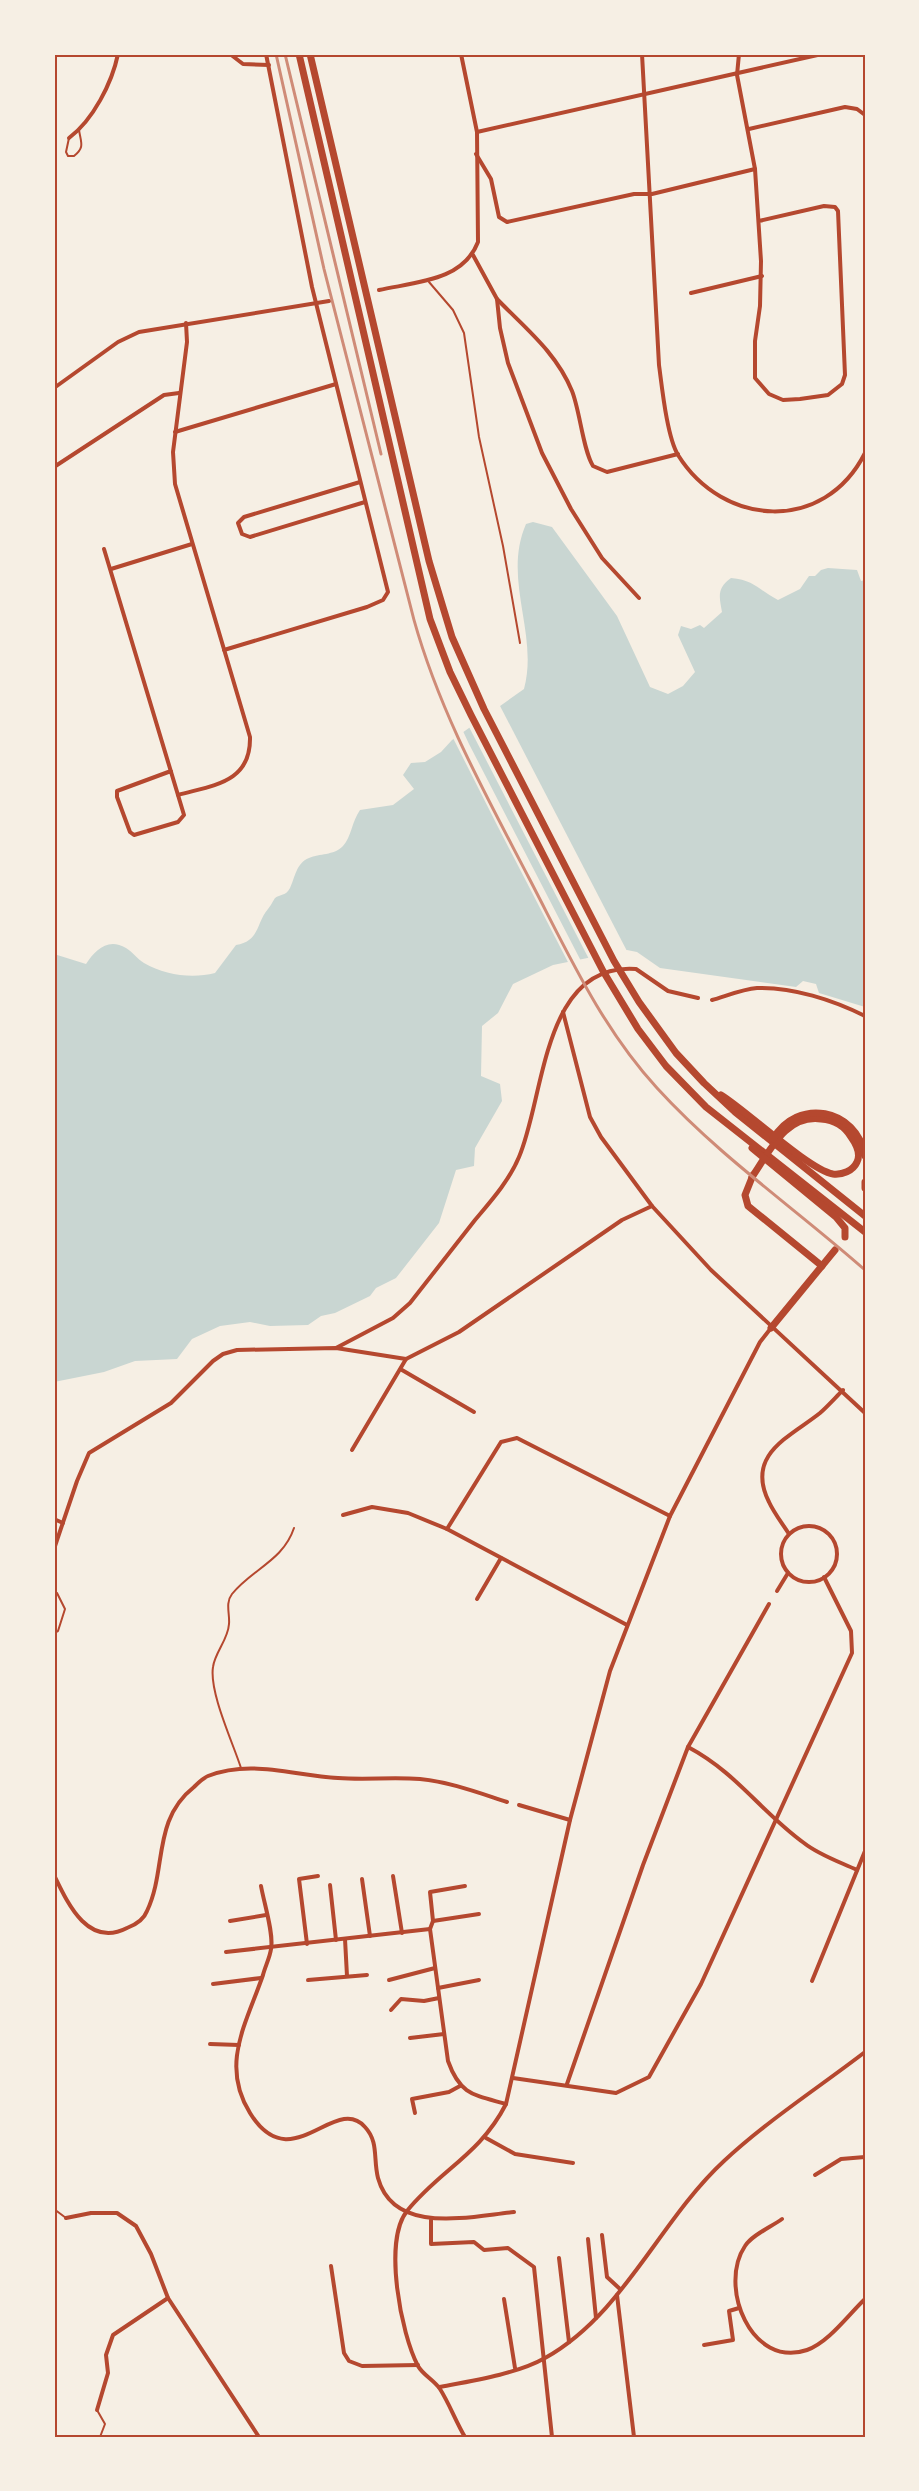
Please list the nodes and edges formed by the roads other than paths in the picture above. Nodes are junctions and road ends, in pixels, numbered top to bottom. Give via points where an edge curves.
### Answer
1 (118, 54) edge
2 (230, 54) edge
3 (266, 54) edge
4 (299, 54) edge
5 (310, 54) edge
6 (461, 54) edge
7 (642, 54) edge
8 (739, 54) edge
9 (822, 54) edge
10 (269, 65) junction
11 (737, 75) junction
12 (645, 95) junction
13 (865, 115) edge
14 (749, 129) junction
15 (79, 130) junction
16 (477, 132) junction
17 (69, 138) joint
18 (476, 154) junction
19 (755, 169) junction
20 (652, 194) junction
21 (759, 221) junction
22 (473, 255) junction
23 (762, 276) junction
24 (428, 279) junction
25 (379, 290) dead end
26 (691, 293) dead end
27 (497, 298) junction
28 (329, 302) dead end
29 (316, 304) junction
30 (186, 323) junction
31 (336, 384) junction
32 (54, 388) edge
33 (179, 393) junction
34 (175, 432) junction
35 (865, 453) edge
36 (678, 454) junction
37 (54, 467) edge
38 (360, 482) junction
39 (365, 501) junction
40 (192, 544) junction
41 (104, 549) dead end
42 (111, 569) junction
43 (639, 598) dead end
44 (520, 643) dead end
45 (224, 650) junction
46 (171, 771) junction
47 (178, 795) junction
48 (698, 998) dead end
49 (712, 1000) dead end
50 (563, 1012) junction
51 (865, 1016) edge
52 (787, 1149) junction
53 (865, 1156) edge
54 (776, 1166) junction
55 (752, 1177) junction
56 (865, 1182) edge
57 (865, 1188) edge
58 (652, 1206) junction
59 (865, 1216) edge
60 (865, 1232) edge
61 (845, 1237) dead end
62 (835, 1250) dead end
63 (822, 1266) junction
64 (771, 1328) junction
65 (336, 1348) junction
66 (406, 1359) junction
67 (402, 1370) junction
68 (843, 1390) junction
69 (474, 1412) dead end
70 (865, 1413) edge
71 (352, 1450) dead end
72 (343, 1515) dead end
73 (670, 1516) junction
74 (54, 1519) edge
75 (63, 1523) junction
76 (294, 1528) dead end
77 (447, 1530) junction
78 (789, 1534) junction
79 (54, 1549) edge
80 (501, 1558) junction
81 (788, 1573) junction
82 (824, 1577) junction
83 (777, 1591) dead end
84 (54, 1592) edge
85 (477, 1599) dead end
86 (770, 1604) dead end
87 (627, 1625) junction
88 (54, 1633) edge
89 (687, 1747) junction
90 (241, 1768) junction
91 (507, 1802) dead end
92 (519, 1805) dead end
93 (776, 1818) junction
94 (570, 1820) junction
95 (865, 1851) edge
96 (857, 1870) junction
97 (54, 1875) edge
98 (318, 1876) dead end
99 (393, 1876) dead end
100 (362, 1879) dead end
101 (330, 1885) dead end
102 (261, 1886) dead end
103 (465, 1886) dead end
104 (479, 1914) dead end
105 (266, 1915) junction
106 (230, 1921) dead end
107 (434, 1921) junction
108 (430, 1929) junction
109 (402, 1933) junction
110 (370, 1936) junction
111 (345, 1939) junction
112 (336, 1940) junction
113 (307, 1944) junction
114 (272, 1948) junction
115 (226, 1952) dead end
116 (435, 1968) junction
117 (367, 1975) dead end
118 (347, 1976) junction
119 (261, 1978) junction
120 (308, 1980) dead end
121 (389, 1980) dead end
122 (479, 1980) dead end
123 (812, 1981) dead end
124 (213, 1984) dead end
125 (438, 1988) junction
126 (439, 1998) junction
127 (391, 2010) dead end
128 (444, 2034) junction
129 (410, 2038) dead end
130 (210, 2044) dead end
131 (238, 2045) junction
132 (865, 2052) edge
133 (513, 2078) junction
134 (567, 2084) junction
135 (460, 2086) junction
136 (506, 2104) junction
137 (415, 2113) dead end
138 (486, 2138) junction
139 (865, 2157) edge
140 (573, 2163) dead end
141 (815, 2175) dead end
142 (54, 2208) edge
143 (406, 2212) junction
144 (514, 2212) dead end
145 (66, 2218) joint
146 (782, 2219) dead end
147 (431, 2220) junction
148 (602, 2235) dead end
149 (588, 2239) dead end
150 (559, 2258) dead end
151 (331, 2266) dead end
152 (621, 2289) junction
153 (617, 2295) junction
154 (168, 2298) junction
155 (504, 2299) dead end
156 (865, 2299) edge
157 (739, 2308) junction
158 (596, 2318) junction
159 (570, 2343) junction
160 (704, 2344) dead end
161 (542, 2360) junction
162 (418, 2365) junction
163 (515, 2368) junction
164 (439, 2387) junction
165 (97, 2410) joint
166 (100, 2437) edge
167 (259, 2437) edge
168 (465, 2437) edge
169 (552, 2437) edge
170 (634, 2437) edge

1 - 15 street via 105,90
2 - 10 street via 243,64
3 - 10 street
4 - 54 main road via 430,619 450,672 597,960 638,1029 693,1095
5 - 52 main road via 429,561 467,673 614,961 652,1022 704,1083
6 - 16 street
7 - 12 street
8 - 11 street
9 - 11 street
10 - 29 street
11 - 12 street
11 - 14 street
12 - 16 street
12 - 20 street
13 - 14 street via 844,107
14 - 19 street
15 - 17 street
15 - 17 lane via 83,143 74,156 66,152
16 - 18 street
18 - 20 street via 491,179 499,217 507,222 634,194
18 - 22 street via 478,242
19 - 20 street
19 - 21 street
20 - 36 street via 659,365
21 - 23 street
21 - 23 street via 824,206 838,211 845,375 842,384 828,395 783,400 769,394 755,378 754,341
22 - 24 street via 448,274
22 - 27 street
23 - 26 street
24 - 25 street
24 - 44 lane via 453,310 465,333 478,437
27 - 36 street via 553,356 564,373 593,466 607,472
27 - 43 street via 508,363 542,453 602,558
28 - 29 street
29 - 30 street
29 - 31 street
30 - 32 street via 131,335
30 - 33 street
31 - 34 street
31 - 38 street
33 - 34 street
33 - 37 street via 164,395
34 - 40 street via 175,484
35 - 36 street via 849,476 822,499 790,510 766,512 729,502 693,474
38 - 39 street
38 - 39 street via 244,517 238,523 242,534 250,537
39 - 45 street via 387,592 383,600
40 - 42 street
40 - 45 street
41 - 42 street
42 - 46 street
45 - 47 street via 250,737 250,755 244,767 228,780
46 - 47 street
46 - 47 street via 117,791 130,832 134,835 182,819
48 - 50 street via 668,991 636,969 626,968 587,982
49 - 51 street via 756,988 823,999
50 - 58 street via 590,1117
50 - 65 street via 542,1068 519,1156 502,1187 410,1303 393,1318
52 - 55 main road via 834,1174 848,1171 858,1158 856,1145 843,1127 825,1119 803,1120 783,1132
52 - 59 main road
53 - 55 main road via 858,1135 846,1122 827,1113 805,1113 779,1129
54 - 60 main road
54 - 61 main road via 836,1217 845,1228
55 - 63 main road via 745,1195 748,1206
56 - 57 main road
58 - 64 street
58 - 66 street via 622,1220 459,1332
62 - 63 main road
63 - 64 main road
64 - 68 street
64 - 73 street via 760,1342
65 - 66 street
65 - 75 street via 237,1350 223,1354 171,1402 89,1453
66 - 67 street
67 - 69 street
67 - 71 street
68 - 70 street
68 - 78 street via 820,1413 775,1444 763,1470 768,1502
72 - 77 street via 382,1507 408,1513
73 - 77 street via 517,1438 501,1442
73 - 87 street
74 - 75 street
75 - 79 street
76 - 90 lane via 289,1543 231,1595 227,1611 230,1623 213,1668 221,1715
77 - 80 street
78 - 81 street via 781,1549
78 - 82 street via 804,1526 821,1528 834,1540 835,1565
80 - 85 street
80 - 87 street
81 - 82 street via 801,1581
81 - 83 street
82 - 93 street via 851,1631 852,1653
84 - 88 lane via 65,1609 58,1632
86 - 89 street
87 - 94 street via 610,1671
89 - 93 street via 711,1759
89 - 134 street
90 - 91 street via 339,1779 420,1779
90 - 97 street via 207,1777 185,1794 165,1830 147,1913 135,1924 118,1933 96,1931 69,1906
92 - 94 street
93 - 96 street via 805,1844
93 - 134 street via 700,1984 649,2077 616,2093
94 - 133 street
95 - 96 street
96 - 123 street
98 - 113 street via 299,1879
99 - 109 street
100 - 110 street
101 - 112 street
102 - 105 street
103 - 107 street via 430,1892
104 - 107 street
105 - 106 street
105 - 114 street
107 - 108 street
108 - 109 street
108 - 116 street
109 - 110 street
110 - 111 street
111 - 112 street
111 - 118 street
112 - 113 street
113 - 114 street
114 - 115 street
114 - 119 street
116 - 121 street
116 - 125 street
117 - 118 street
118 - 120 street
119 - 124 street
119 - 131 street
122 - 125 street
125 - 126 street
126 - 127 street via 401,2000
126 - 128 street
128 - 129 street
128 - 135 street via 448,2061
130 - 131 street
131 - 143 street via 236,2082 250,2114 261,2127 272,2136 285,2139 314,2134 329,2122 345,2118 362,2124 374,2138 378,2178 383,2189
132 - 152 street via 724,2160 661,2233
133 - 134 street
133 - 136 street
135 - 136 street
135 - 137 street via 412,2099
136 - 138 street
138 - 140 street via 514,2154
138 - 143 street
139 - 141 street via 841,2159
142 - 145 lane
143 - 147 street
143 - 162 street via 398,2228 396,2246 399,2300
144 - 147 street
145 - 154 street via 117,2213 136,2226 152,2254
146 - 157 street via 744,2247 737,2275
147 - 161 street via 431,2244 474,2242 483,2250 508,2248 534,2267
148 - 152 street via 607,2277
149 - 158 street
150 - 159 street
151 - 162 street via 344,2353 349,2361 362,2366
152 - 153 street
153 - 158 street
153 - 170 street
154 - 165 street via 113,2335 108,2343 108,2373
154 - 167 street
155 - 163 street
156 - 157 street via 818,2344 795,2352 771,2347 757,2338
157 - 160 street via 729,2311 733,2340
158 - 159 street
159 - 161 street
161 - 163 street
161 - 169 street
162 - 164 street
163 - 164 street
164 - 168 street
165 - 166 lane via 105,2424

